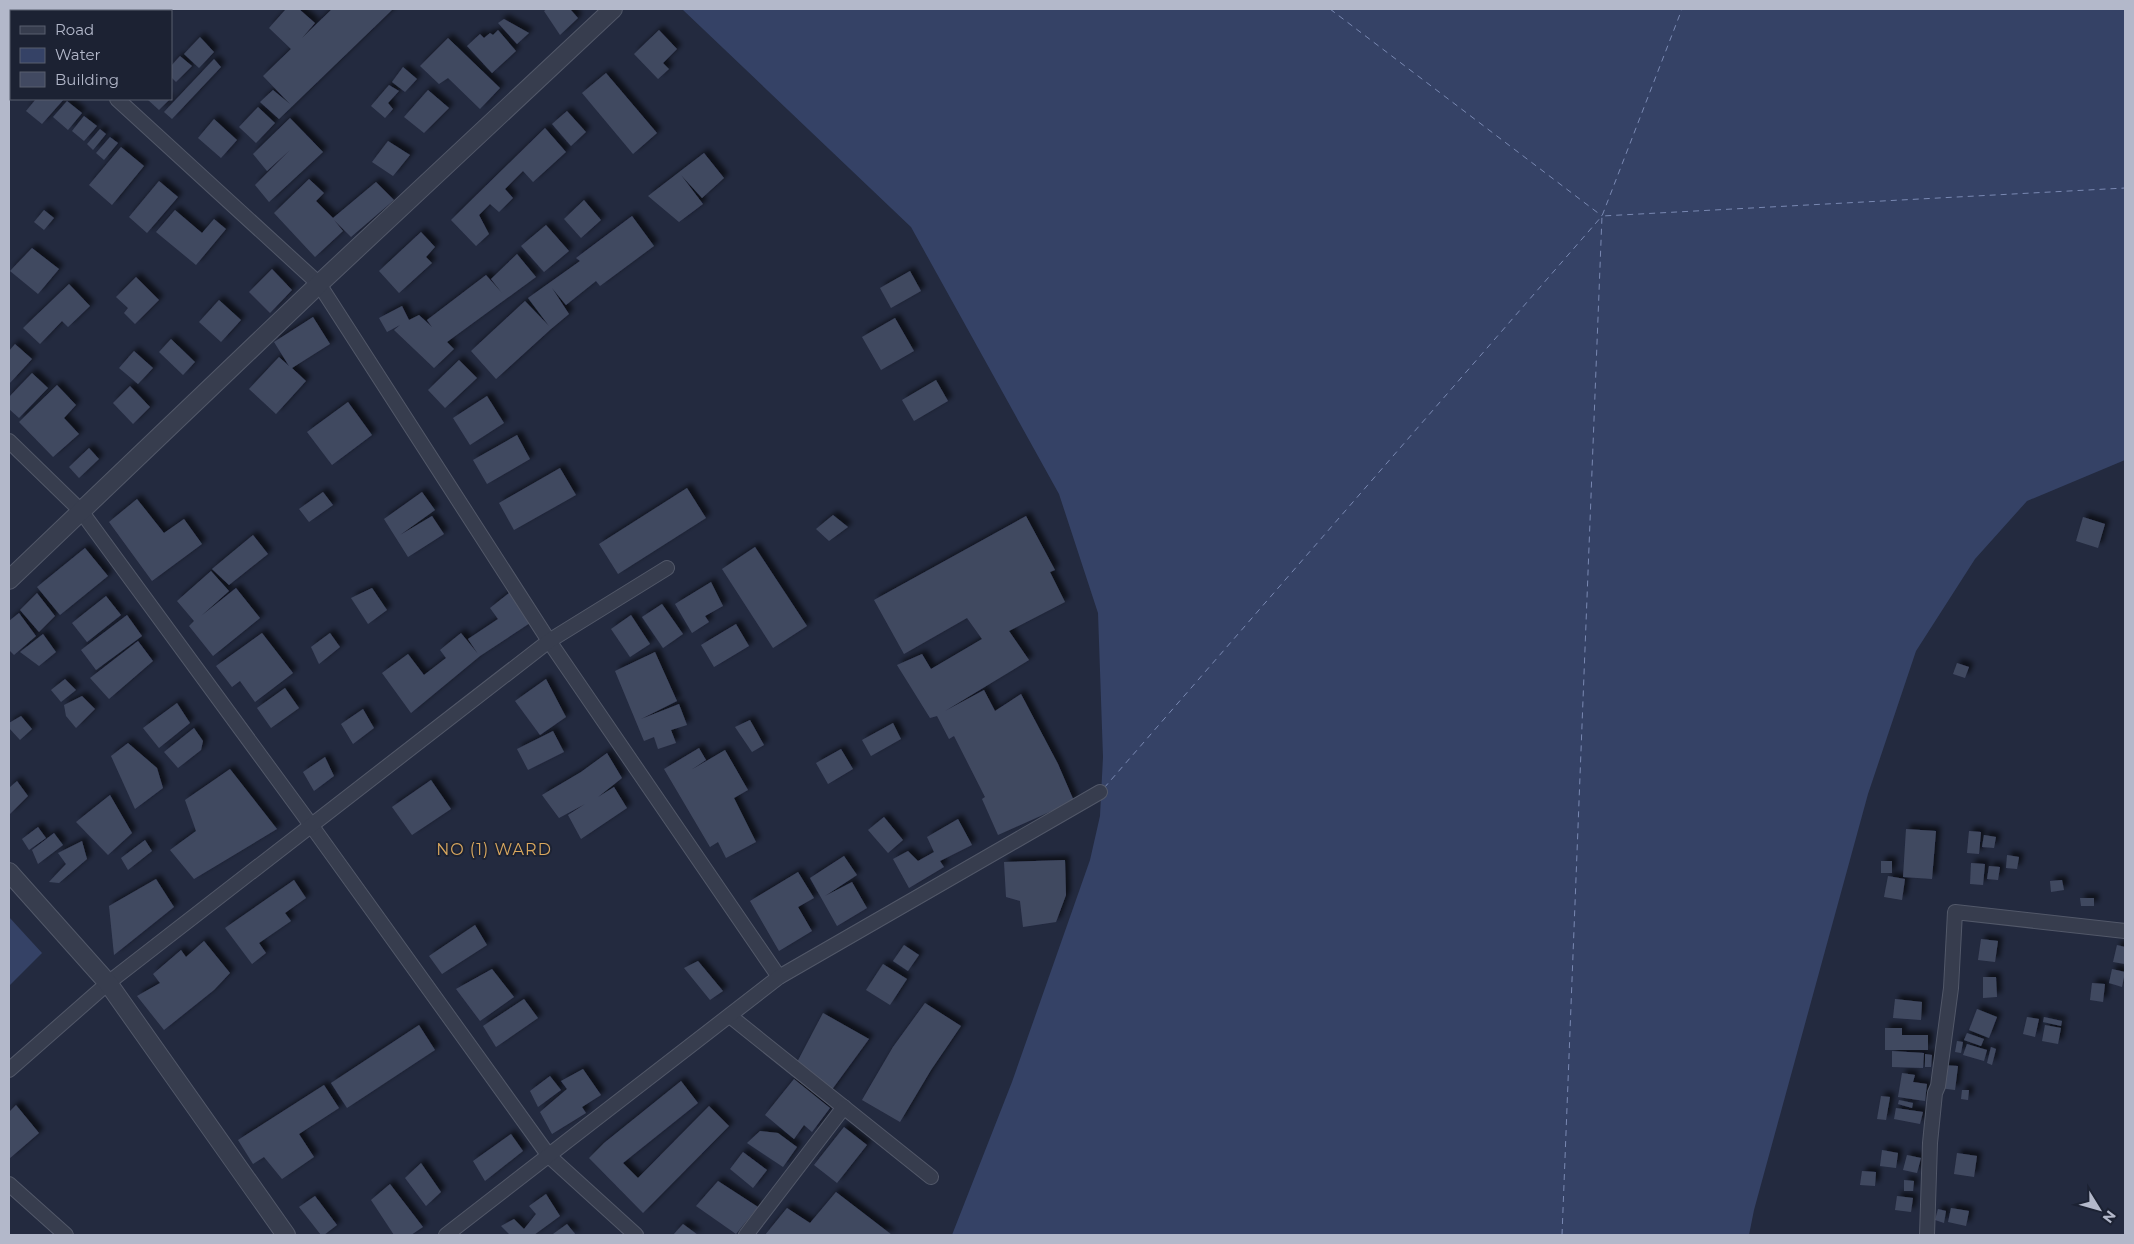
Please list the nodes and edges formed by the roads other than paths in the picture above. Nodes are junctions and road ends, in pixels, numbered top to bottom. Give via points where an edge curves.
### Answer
1 (613, 9) edge
2 (118, 100) edge
3 (319, 284) junction
4 (9, 441) edge
5 (81, 511) junction
6 (667, 568) dead end
7 (9, 580) edge
8 (549, 641) junction
9 (1100, 792) dead end
10 (311, 825) junction
11 (9, 872) edge
12 (2125, 931) edge
13 (780, 977) junction
14 (108, 982) junction
15 (730, 1016) junction
16 (9, 1070) edge
17 (844, 1107) junction
18 (548, 1156) junction
19 (931, 1177) dead end
20 (9, 1184) edge
21 (66, 1235) edge
22 (286, 1235) edge
23 (446, 1235) edge
24 (636, 1235) edge
25 (746, 1235) edge
26 (1927, 1235) edge

1 - 3 street
2 - 3 street
3 - 5 street
3 - 8 street
4 - 5 street
5 - 7 street
5 - 10 street
6 - 8 street
8 - 10 street
8 - 13 street
9 - 13 street
10 - 14 street
10 - 18 street
11 - 14 street
12 - 26 street via 1955,912 1951,988 1930,1143
13 - 15 street
14 - 16 street
14 - 22 street
15 - 17 street
15 - 18 street
17 - 19 street
17 - 25 street
18 - 23 street
18 - 24 street
20 - 21 street

